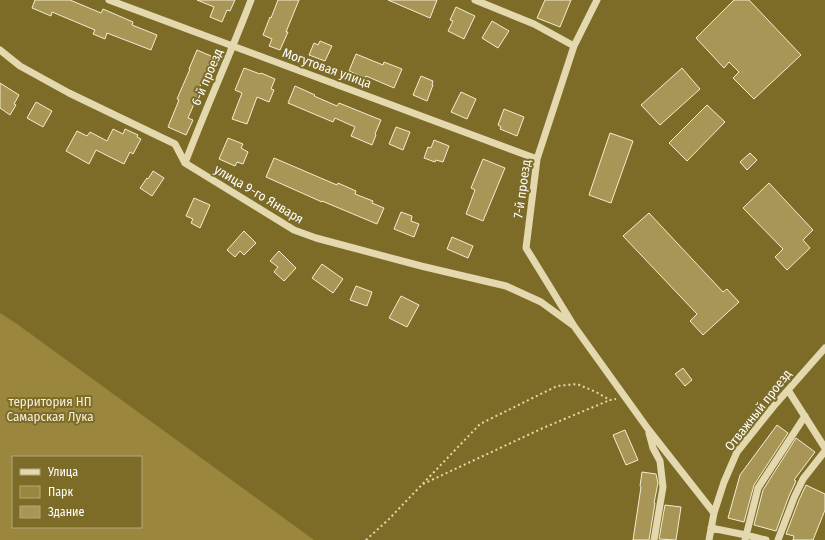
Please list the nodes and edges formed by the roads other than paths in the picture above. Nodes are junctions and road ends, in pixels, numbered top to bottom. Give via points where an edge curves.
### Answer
1 (109, 0) edge
2 (251, 0) edge
3 (475, 0) edge
4 (597, 0) edge
5 (234, 46) junction
6 (574, 46) junction
7 (0, 50) edge
8 (537, 159) junction
9 (185, 163) junction
10 (574, 326) junction
11 (825, 348) edge
12 (788, 390) junction
13 (805, 416) junction
14 (648, 429) junction
15 (825, 448) edge
16 (825, 451) edge
17 (714, 513) junction
18 (711, 528) junction
19 (746, 538) edge
20 (654, 540) edge
21 (709, 540) edge
22 (766, 540) edge
23 (778, 540) edge

1 - 5 street, Могутовая улица
2 - 5 street, 6-й проезд
3 - 6 street via 534,24
4 - 6 street, 7-й проезд
5 - 8 street, Могутовая улица
5 - 9 street, 6-й проезд
6 - 8 street, 7-й проезд
7 - 9 street via 20,66 70,93 175,144
8 - 10 street, 7-й проезд via 526,248
9 - 10 street, улица 9-го Января via 294,230 414,264 506,286 541,302
10 - 14 street
11 - 12 street, Отважный проезд
12 - 13 street
12 - 17 street, Отважный проезд via 737,452
13 - 15 street
13 - 19 street via 758,488
14 - 17 street
14 - 20 street via 660,461 663,487
16 - 23 street via 803,479
17 - 18 street, Отважный проезд
18 - 19 street
18 - 21 street, Отважный проезд
19 - 22 street

